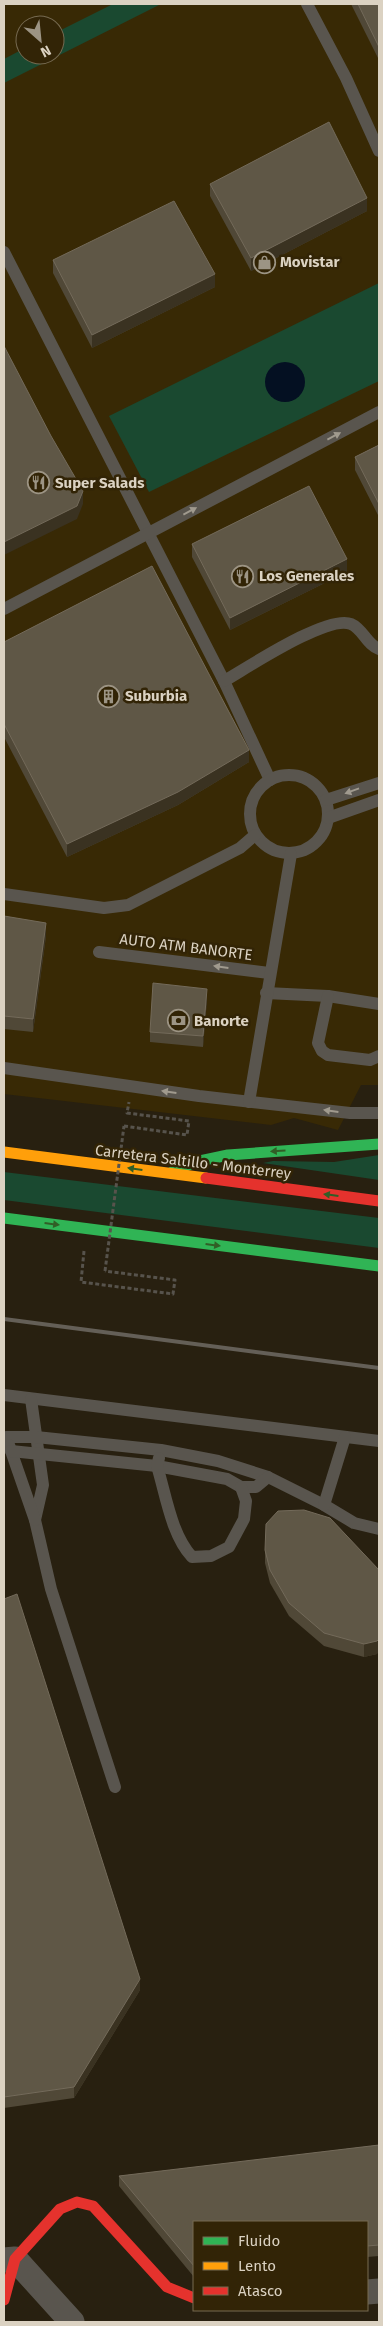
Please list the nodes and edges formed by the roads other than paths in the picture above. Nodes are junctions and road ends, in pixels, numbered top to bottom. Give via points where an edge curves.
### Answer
1 (307, 4) edge
2 (379, 151) edge
3 (4, 252) edge
4 (379, 412) edge
5 (147, 534) junction
6 (4, 609) edge
7 (379, 649) edge
8 (224, 681) junction
9 (270, 780) junction
10 (379, 783) edge
11 (326, 800) junction
12 (379, 800) edge
13 (328, 818) junction
14 (255, 835) junction
15 (291, 854) junction
16 (4, 894) edge
17 (99, 952) dead end
18 (269, 974) junction
19 (266, 992) junction
20 (328, 996) junction
21 (379, 1004) edge
22 (379, 1056) edge
23 (4, 1068) edge
24 (249, 1102) junction
25 (379, 1113) edge
26 (379, 1144) edge
27 (4, 1152) edge
28 (168, 1174) junction
29 (379, 1201) edge
30 (4, 1218) edge
31 (379, 1266) edge
32 (4, 1395) edge
33 (31, 1399) junction
34 (5, 1434) edge
35 (36, 1437) junction
36 (345, 1437) junction
37 (379, 1441) edge
38 (161, 1450) junction
39 (11, 1451) junction
40 (38, 1453) junction
41 (157, 1466) junction
42 (268, 1477) junction
43 (241, 1487) junction
44 (324, 1505) junction
45 (34, 1520) junction
46 (379, 1529) edge
47 (115, 1787) dead end
48 (9, 2259) edge
49 (193, 2298) edge
50 (4, 2300) edge
51 (72, 2322) edge

1 - 2 lane
3 - 5 lane
5 -> 4 lane
5 - 6 lane
5 - 8 lane
7 - 8 lane via 374,648 356,627 340,622 310,633
8 - 9 lane
9 - 11 lane via 286,775 302,777 313,782
9 - 14 lane via 260,788 251,804 250,823
10 -> 11 lane
11 - 13 lane
12 - 13 lane
13 - 15 lane via 325,831 316,843
14 - 15 lane via 265,846
14 - 16 lane via 240,848 128,904 104,908
15 - 18 lane
18 -> 17 lane, AUTO ATM BANORTE
18 - 19 lane
19 - 20 lane
19 - 24 lane
20 - 21 lane
20 - 22 lane via 318,1043 322,1051 328,1055 370,1060
24 -> 23 lane
25 -> 24 lane
26 -> 28 main road via 228,1155 195,1162
28 -> 27 main road, Carretera Saltillo - Monterrey
29 -> 28 main road, Carretera Saltillo - Monterrey
30 -> 31 main road
32 - 33 lane
33 - 35 lane
33 - 36 lane
34 - 35 lane
34 - 39 lane
35 - 38 lane
35 - 40 lane
36 - 37 lane
36 - 44 lane
38 - 41 lane
38 - 42 lane via 218,1461
39 - 40 lane
39 - 45 lane
40 - 41 lane
40 - 45 lane via 43,1485
41 - 43 lane via 226,1479
41 - 43 lane via 182,1546 192,1557 211,1556 229,1547 244,1519 246,1501
42 - 43 lane via 256,1486
42 - 44 lane
44 - 46 lane via 354,1523
45 - 47 lane via 52,1589
48 - 49 main road via 60,2209 77,2202 93,2206 167,2287
48 - 50 main road
48 - 51 street

